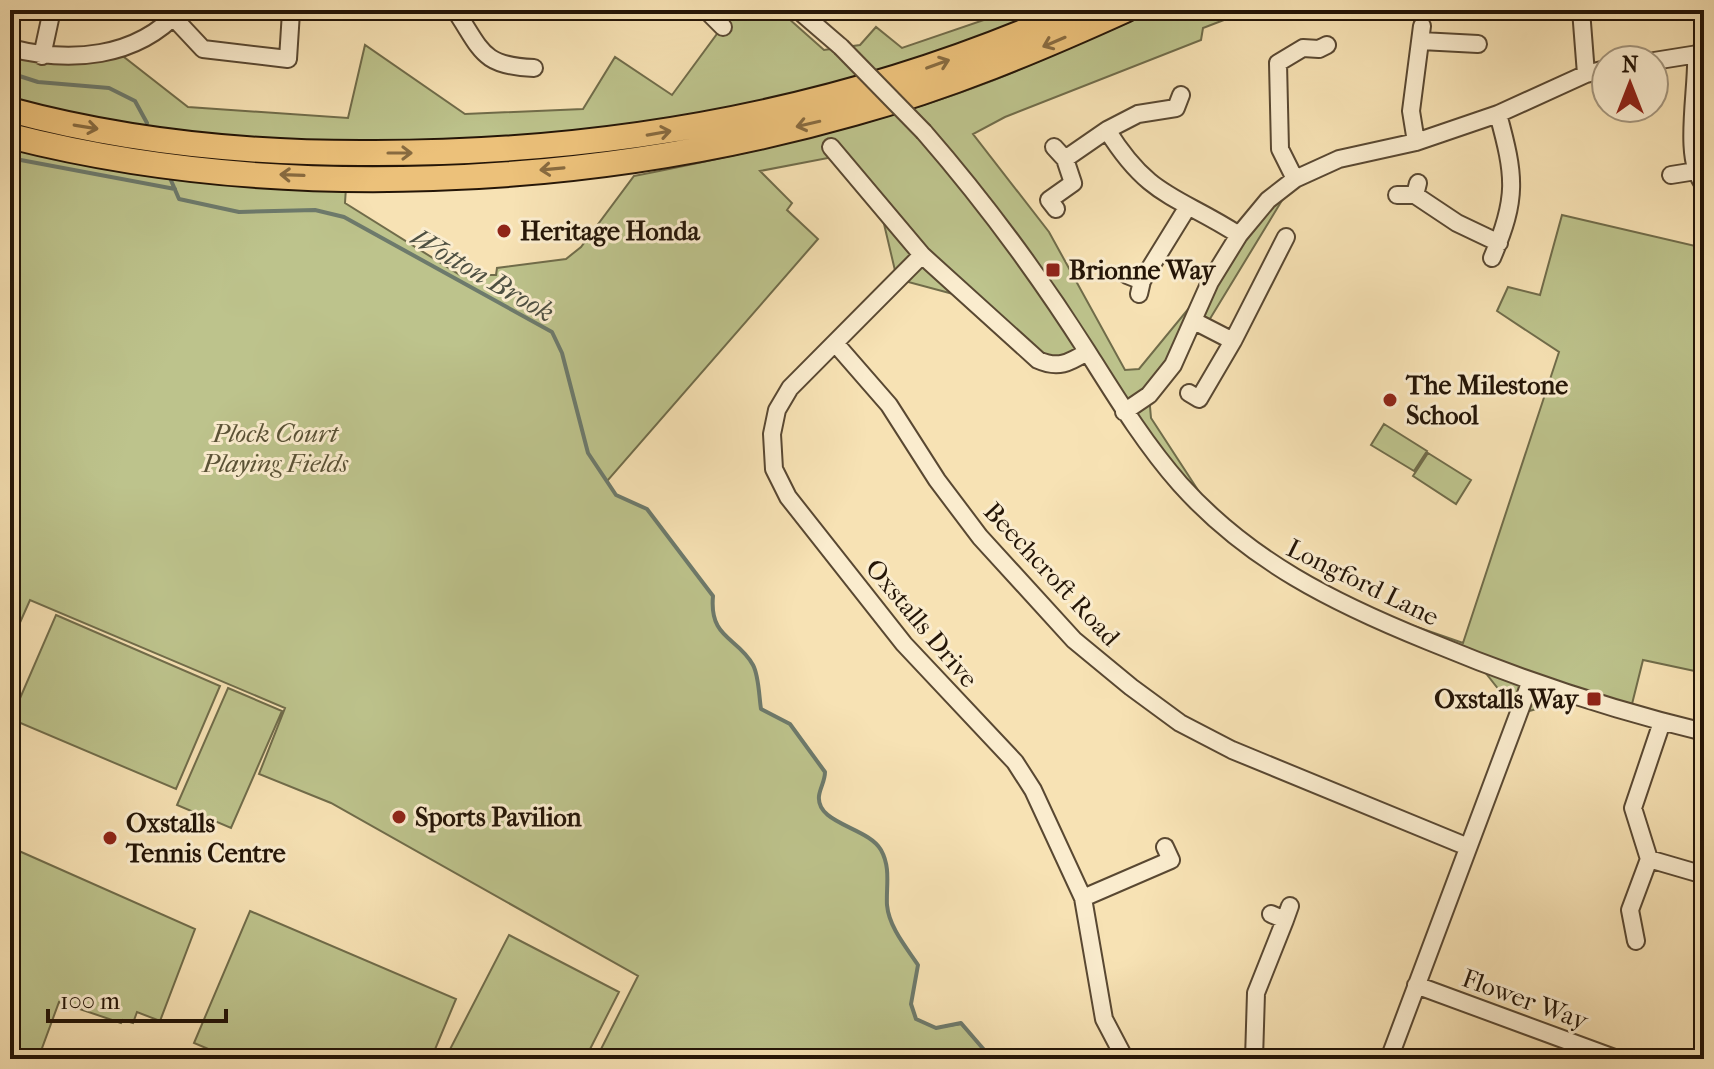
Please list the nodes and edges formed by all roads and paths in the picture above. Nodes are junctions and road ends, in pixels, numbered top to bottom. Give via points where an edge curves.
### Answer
1 (52, 10) edge
2 (455, 10) edge
3 (706, 10) edge
4 (798, 10) edge
5 (1075, 10) edge
6 (1125, 10) edge
7 (291, 11) edge
8 (176, 14) edge
9 (1578, 22) edge
10 (723, 27) dead end
11 (1469, 47) dead end
12 (10, 48) edge
13 (1322, 50) dead end
14 (1700, 54) edge
15 (42, 56) junction
16 (1670, 59) edge
17 (524, 71) dead end
18 (1590, 73) edge
19 (1586, 74) junction
20 (1180, 107) dead end
21 (10, 110) edge
22 (1498, 114) junction
23 (1107, 130) junction
24 (10, 136) edge
25 (1416, 142) junction
26 (831, 147) dead end
27 (1671, 175) dead end
28 (1700, 178) edge
29 (1295, 179) junction
30 (1397, 195) dead end
31 (1049, 200) dead end
32 (1187, 208) junction
33 (1239, 235) junction
34 (1286, 237) dead end
35 (922, 255) junction
36 (1136, 283) dead end
37 (1194, 321) junction
38 (1233, 341) junction
39 (835, 343) junction
40 (1087, 352) junction
41 (1199, 400) dead end
42 (1124, 412) junction
43 (1530, 683) junction
44 (1662, 722) junction
45 (1704, 732) edge
46 (1165, 847) dead end
47 (1468, 847) junction
48 (1649, 859) junction
49 (1704, 875) edge
50 (1083, 898) junction
51 (1282, 913) dead end
52 (1636, 941) dead end
53 (1416, 985) junction
54 (1125, 1059) edge
55 (1254, 1059) edge
56 (1389, 1059) edge
57 (1617, 1059) edge

1 - 15 street
2 - 17 street via 490,60
3 - 10 street
4 - 40 street, Longford Lane, bridge via 924,132 1013,242
21 -> 5 highway via 140,136 307,154 472,153 601,142 818,100 934,65
6 -> 24 highway via 999,65 853,114 588,166 485,175 290,175 199,168
7 - 8 street via 288,66 203,49
8 - 15 street via 115,50 79,57
9 - 19 street
11 - 25 street via 1421,34 1411,111
12 - 15 street
13 - 29 street via 1303,48 1273,61 1280,149
14 - 16 street
14 - 28 street via 1693,115
18 - 19 street
19 - 22 street
20 - 23 street via 1138,114
22 - 25 street
22 - 30 street via 1514,181 1507,224 1496,250 1417,189
23 - 31 street via 1060,153 1073,183
23 - 32 street via 1129,165 1155,190
25 - 29 street via 1339,159
26 - 35 street
27 - 28 street
29 - 33 street via 1268,200
32 - 33 street
32 - 36 street
33 - 37 street
34 - 38 street
35 - 39 street, Oxstalls Drive
35 - 40 street via 1038,360 1051,366 1066,364
37 - 38 street
37 - 42 street via 1173,365 1149,395
38 - 41 street
39 - 47 street, Beechcroft Road via 883,396 937,480 990,548 1074,640 1131,687 1180,723 1232,750
39 - 50 street, Oxstalls Drive via 790,388 777,410 774,469 788,497 904,644 1015,762
40 - 42 street, Longford Lane
42 - 43 street, Longford Lane via 1180,484 1224,530 1266,562 1374,620
43 - 44 street, Longford Lane
43 - 47 street
44 - 45 street, Longford Lane
44 - 48 street via 1633,808
46 - 50 street via 1171,860
47 - 53 street
48 - 49 street
48 - 52 street via 1630,910
50 - 54 street, Oxstalls Drive via 1104,1019
51 - 55 street via 1256,993
53 - 56 street
53 - 57 street, Flower Way

